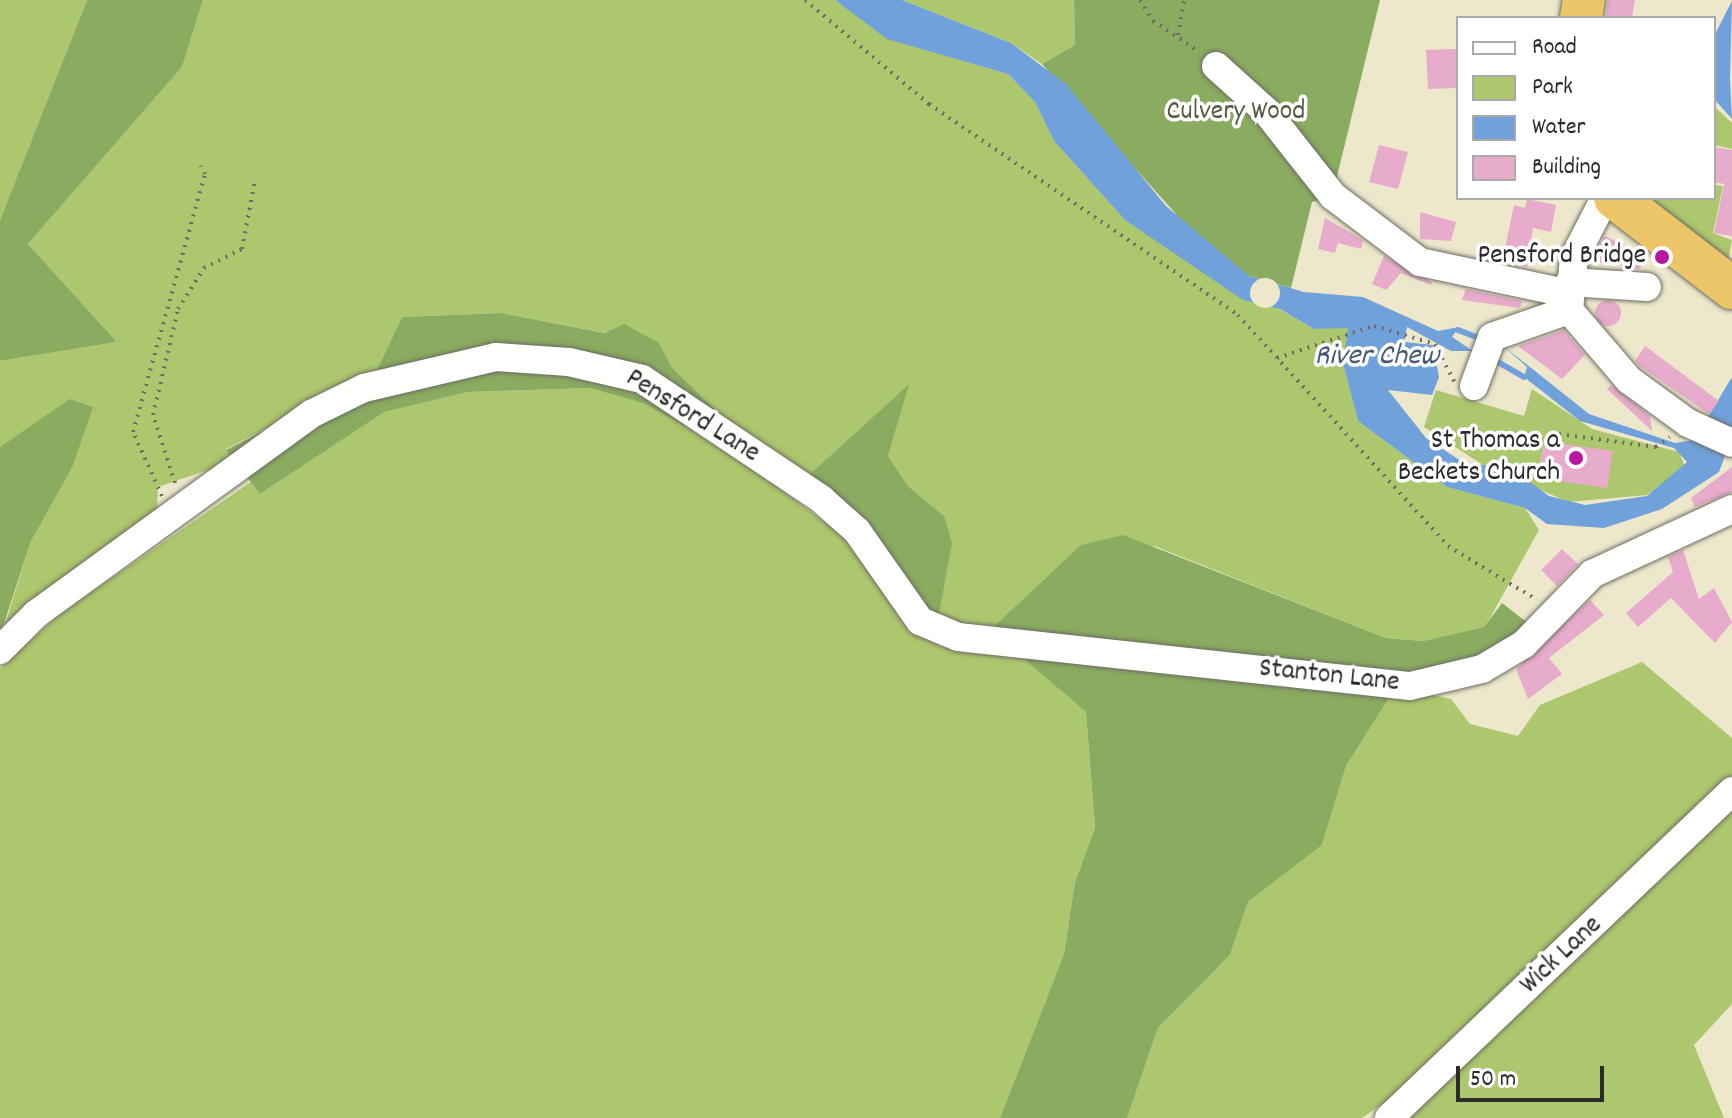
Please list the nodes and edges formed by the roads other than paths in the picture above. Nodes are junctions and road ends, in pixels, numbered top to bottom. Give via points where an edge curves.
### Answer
1 (1216, 66) road end
2 (1604, 200) edge
3 (1618, 200) edge
4 (1647, 287) dead end
5 (1732, 288) edge
6 (1568, 295) junction
7 (1474, 386) road end
8 (1732, 443) edge
9 (1732, 509) edge
10 (1018, 644) joint
11 (0, 650) edge
12 (1732, 791) edge
13 (1389, 1118) edge

1 - 6 street via 1266,111 1333,196 1420,262
2 - 6 street
3 - 5 highway
4 - 6 street
6 - 7 street via 1492,337
6 - 8 street via 1629,380 1680,431
9 - 10 street, Stanton Lane via 1592,574 1524,644 1482,669 1410,686
10 - 11 street, Pensford Lane via 958,637 920,621 857,531 821,499 642,379 610,368 496,357 364,388 311,414 36,614
12 - 13 street, Wick Lane

